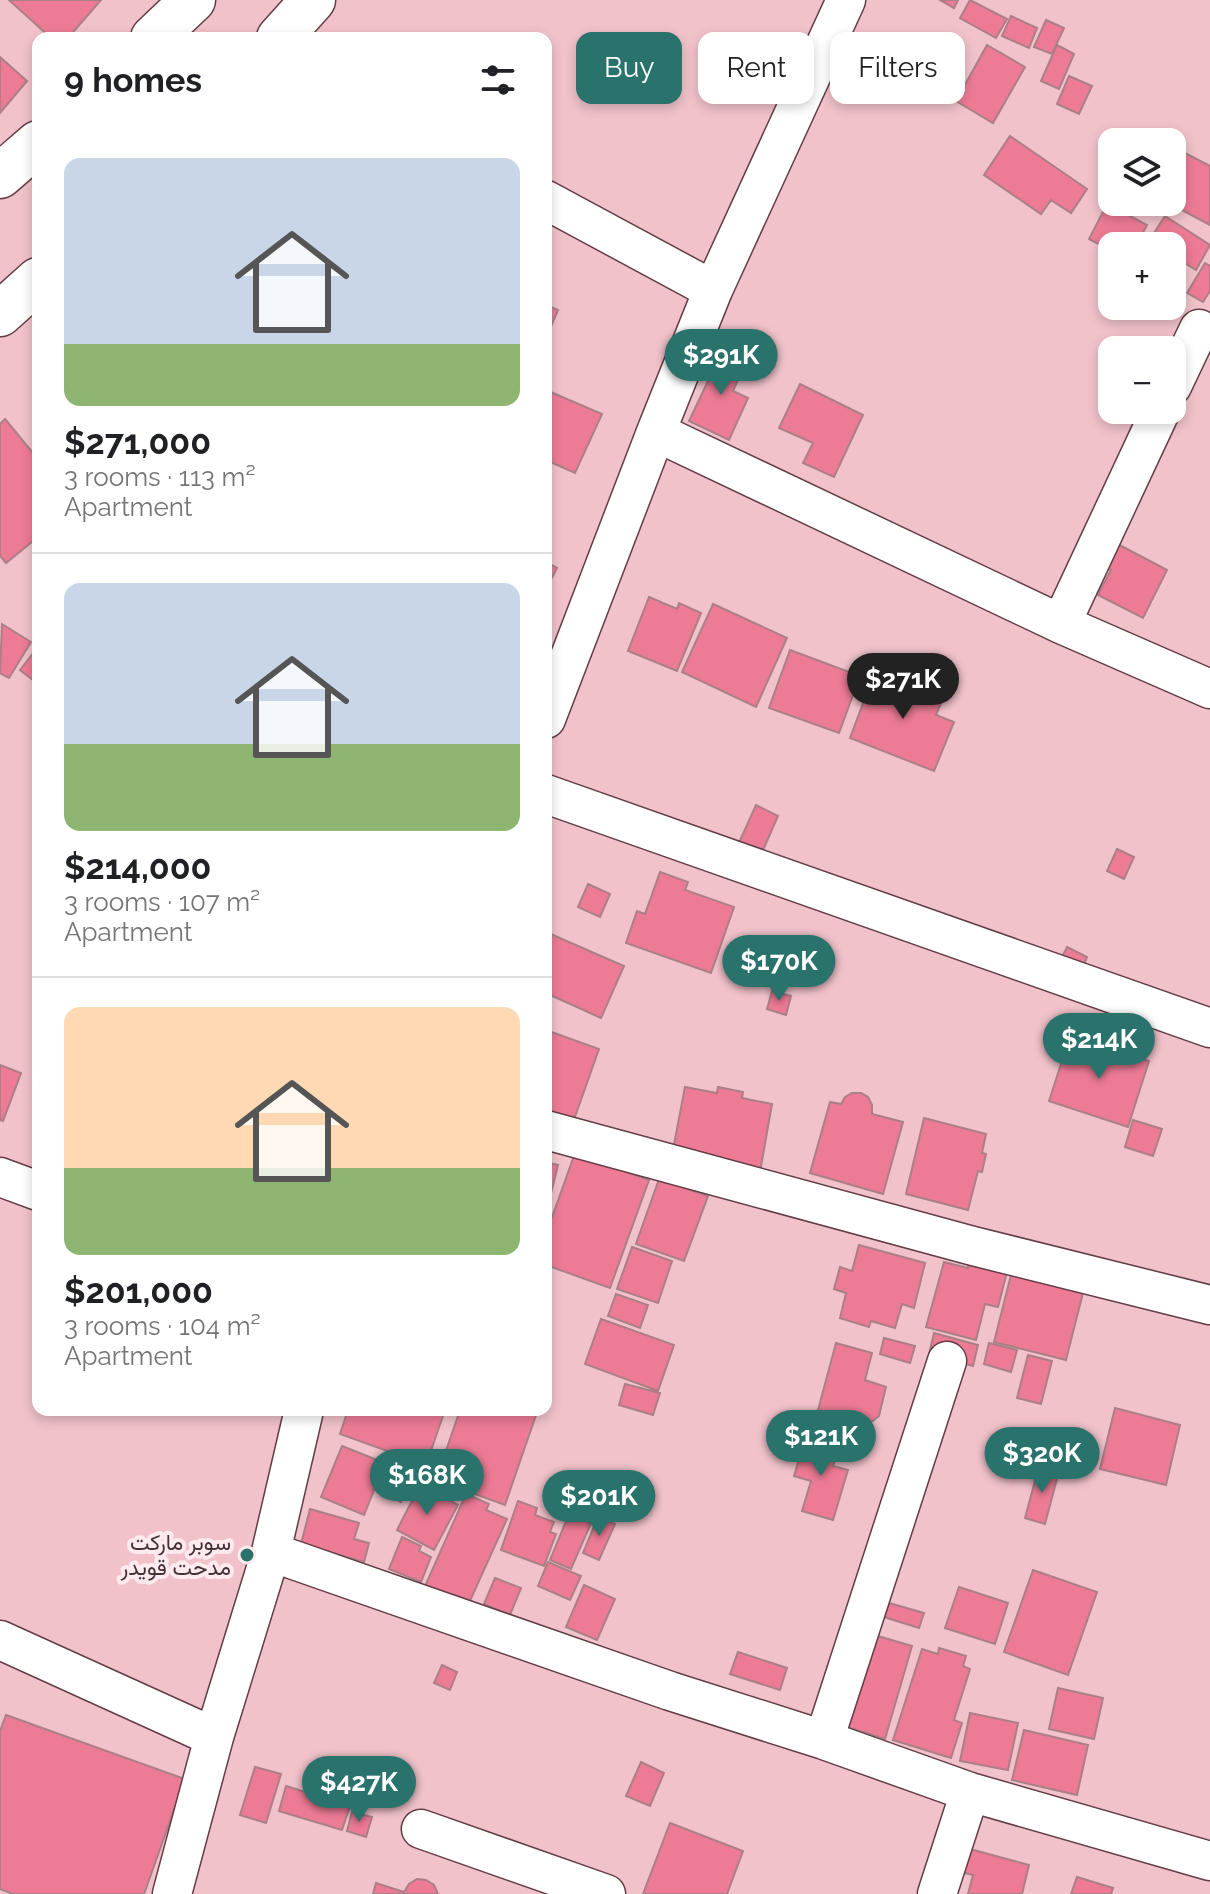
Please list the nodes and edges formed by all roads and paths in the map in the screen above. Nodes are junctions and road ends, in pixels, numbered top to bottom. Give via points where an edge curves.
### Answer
1 (313, 0) edge
2 (846, 0) edge
3 (192, 1) edge
4 (159, 32) edge
5 (284, 32) edge
6 (32, 148) edge
7 (0, 176) edge
8 (552, 203) edge
9 (32, 285) edge
10 (713, 290) junction
11 (0, 314) edge
12 (1199, 329) dead end
13 (1186, 356) edge
14 (1154, 424) edge
15 (656, 432) junction
16 (1061, 624) junction
17 (1210, 689) edge
18 (552, 703) edge
19 (552, 796) edge
20 (1210, 1028) edge
21 (552, 1132) edge
22 (0, 1177) edge
23 (32, 1189) edge
24 (1210, 1305) edge
25 (947, 1361) dead end
26 (303, 1416) edge
27 (271, 1552) junction
28 (0, 1640) edge
29 (214, 1737) junction
30 (824, 1740) junction
31 (970, 1792) junction
32 (421, 1829) dead end
33 (1210, 1861) edge
34 (172, 1894) edge
35 (606, 1894) edge
36 (937, 1894) edge

1 - 5 highway
2 - 10 street
3 - 4 highway
6 - 7 highway
8 - 10 street
9 - 11 highway
10 - 15 street
12 - 13 street
14 - 16 street
15 - 16 street
15 - 18 street
16 - 17 street
19 - 20 street
21 - 24 street
22 - 23 street
25 - 30 street
26 - 27 street
27 - 29 street
27 - 30 street
28 - 29 street
29 - 34 street
30 - 31 street
31 - 33 street
31 - 36 street
32 - 35 street

